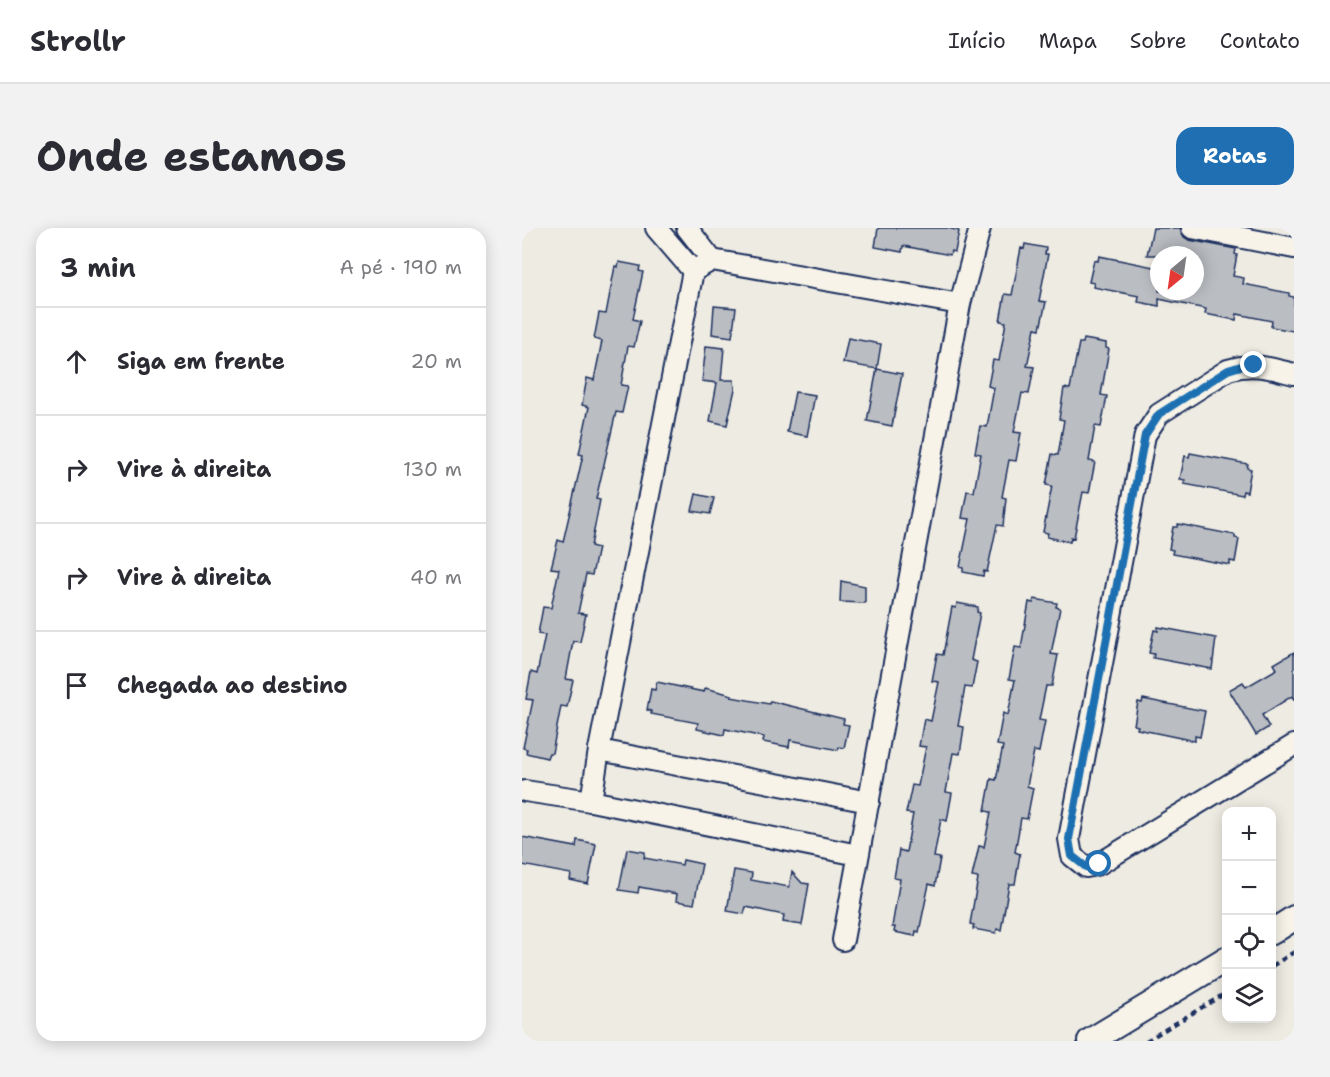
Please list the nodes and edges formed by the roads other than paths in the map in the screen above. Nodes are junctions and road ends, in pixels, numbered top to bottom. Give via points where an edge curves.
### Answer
1 (656, 228) edge
2 (687, 228) edge
3 (980, 228) edge
4 (1192, 228) edge
5 (1294, 248) edge
6 (712, 260) junction
7 (693, 270) junction
8 (960, 304) junction
9 (1294, 374) edge
10 (1294, 746) edge
11 (599, 750) junction
12 (525, 790) dead end
13 (591, 801) junction
14 (869, 802) junction
15 (858, 855) junction
16 (1294, 918) edge
17 (1276, 929) edge
18 (843, 940) dead end
19 (1222, 962) edge
20 (1090, 1041) edge

1 - 7 street
2 - 6 street
3 - 8 street
4 - 5 street
6 - 7 street
6 - 8 street
7 - 11 street
8 - 14 street
9 - 10 street via 1254,365 1228,370 1159,414 1145,435 1069,839 1072,856 1086,867 1099,864
11 - 13 street
11 - 14 street
12 - 13 street
13 - 15 street
14 - 15 street
15 - 18 street
16 - 17 street
19 - 20 street

